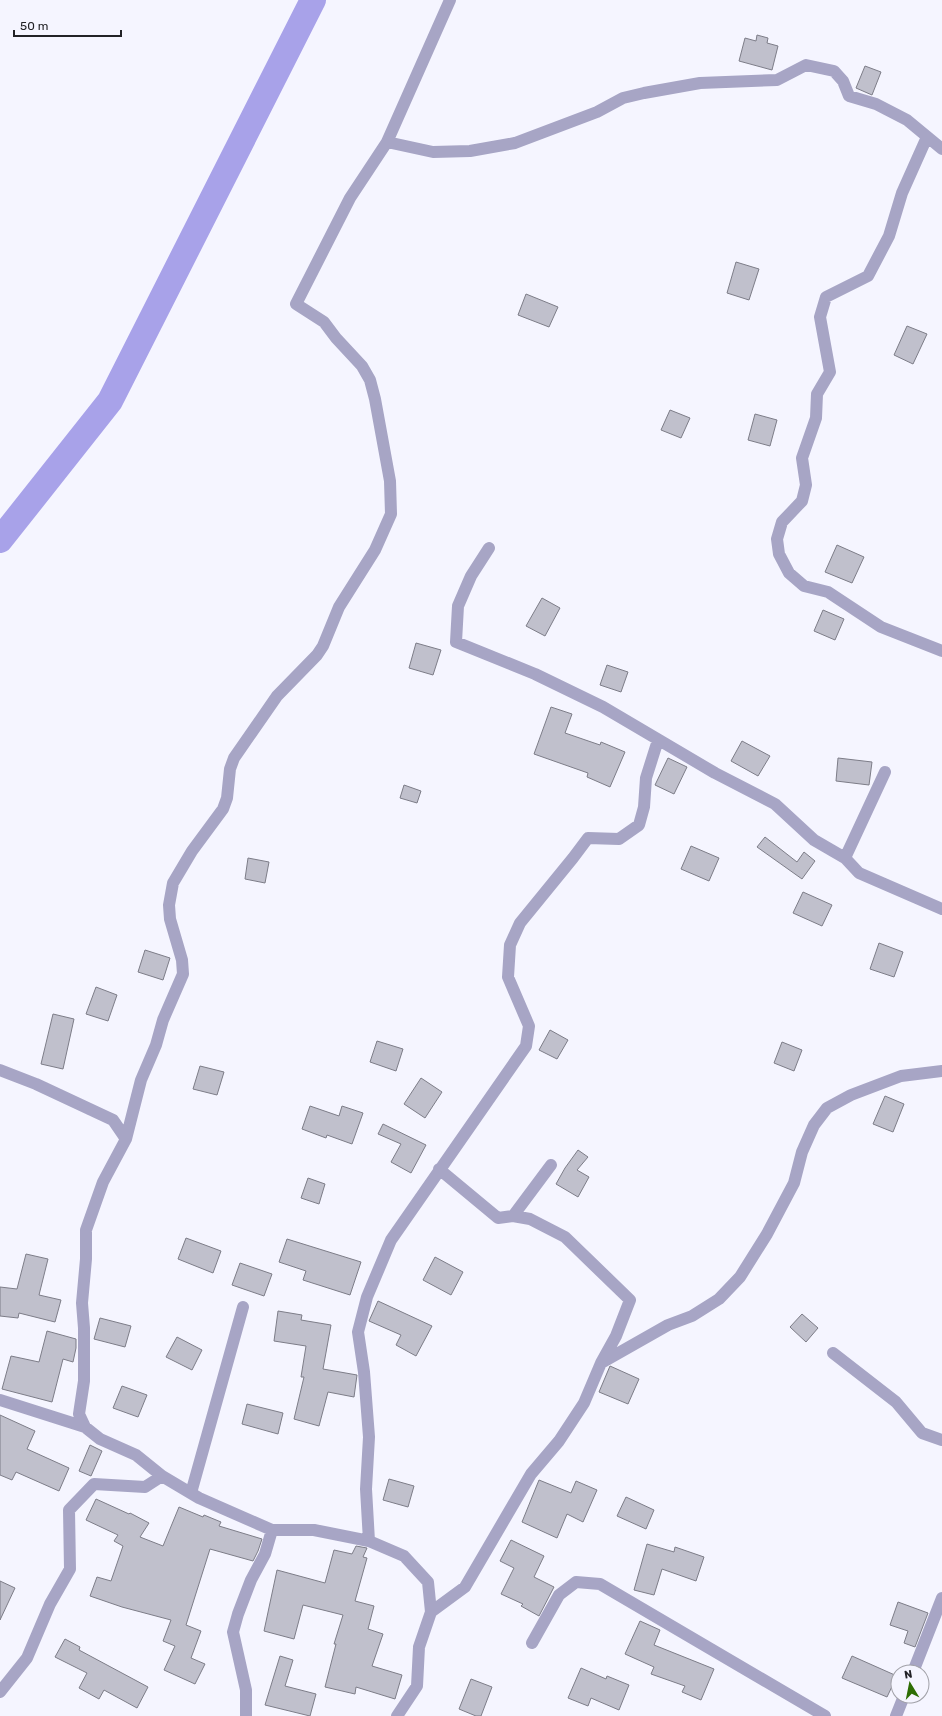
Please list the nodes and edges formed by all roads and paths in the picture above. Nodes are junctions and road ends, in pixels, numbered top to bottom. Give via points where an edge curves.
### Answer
1 (450, 0) edge
2 (927, 136) junction
3 (387, 142) junction
4 (942, 149) edge
5 (490, 548) dead end
6 (942, 652) edge
7 (658, 740) junction
8 (885, 772) dead end
9 (844, 858) junction
10 (942, 909) edge
11 (0, 1070) edge
12 (942, 1070) edge
13 (126, 1139) junction
14 (551, 1165) dead end
15 (440, 1169) junction
16 (513, 1216) junction
17 (243, 1307) dead end
18 (833, 1353) dead end
19 (601, 1363) junction
20 (0, 1400) edge
21 (85, 1427) junction
22 (942, 1440) edge
23 (162, 1476) junction
24 (191, 1493) junction
25 (272, 1530) junction
26 (369, 1541) junction
27 (942, 1598) edge
28 (431, 1612) junction
29 (532, 1643) dead end
30 (916, 1664) edge
31 (0, 1692) edge
32 (901, 1704) edge
33 (246, 1716) edge
34 (397, 1716) edge
35 (825, 1716) edge
36 (896, 1716) edge

1 - 3 street
2 - 3 street via 907,120 876,104 849,96 843,81 834,71 806,65 777,80 700,83 623,98 597,112 515,143 470,151 433,152
2 - 4 street
2 - 6 street via 902,193 889,236 868,276 826,297 820,317 830,372 817,394 816,418 802,458 806,485 802,502 782,522 777,539 779,554 789,573 804,586 828,592 881,627
3 - 13 street via 350,198 296,304 324,322 362,366 370,380 390,482 391,514 375,550 339,607 323,646 277,696 234,758 223,809 192,851 173,883 169,905 170,920 182,960 183,974 141,1080
5 - 7 street via 471,576 458,606 456,642 603,707
7 - 9 street via 775,804 814,840
7 - 15 street via 646,778 644,807 639,825 619,839 588,838 520,923 510,946 508,977 529,1026 526,1046
8 - 9 street
9 - 10 street via 859,873
11 - 13 street via 113,1120
12 - 19 street via 901,1076 851,1095 827,1108 814,1125 805,1145 794,1183 740,1277 719,1299 692,1316 668,1325
13 - 21 street via 103,1182 86,1230 82,1303 84,1381 79,1414
14 - 16 street
15 - 16 street via 498,1218
15 - 26 street via 391,1240 367,1297 358,1332 369,1437 366,1488
16 - 19 street via 530,1220 565,1237 630,1300 616,1336
17 - 24 street
18 - 22 street via 896,1402 922,1432
19 - 28 street via 584,1403 559,1441 531,1474 464,1587
20 - 21 street
21 - 23 street via 100,1440 136,1455
23 - 24 street
23 - 31 street via 144,1487 94,1484 69,1510 70,1569 50,1604 27,1658
24 - 25 street
25 - 26 street via 314,1530
25 - 33 street via 265,1554 251,1580 233,1632 246,1690
26 - 28 street via 404,1556 428,1582
27 - 30 street
28 - 34 street via 420,1647 417,1686
29 - 35 street via 559,1595 576,1582 600,1584
32 - 36 street

